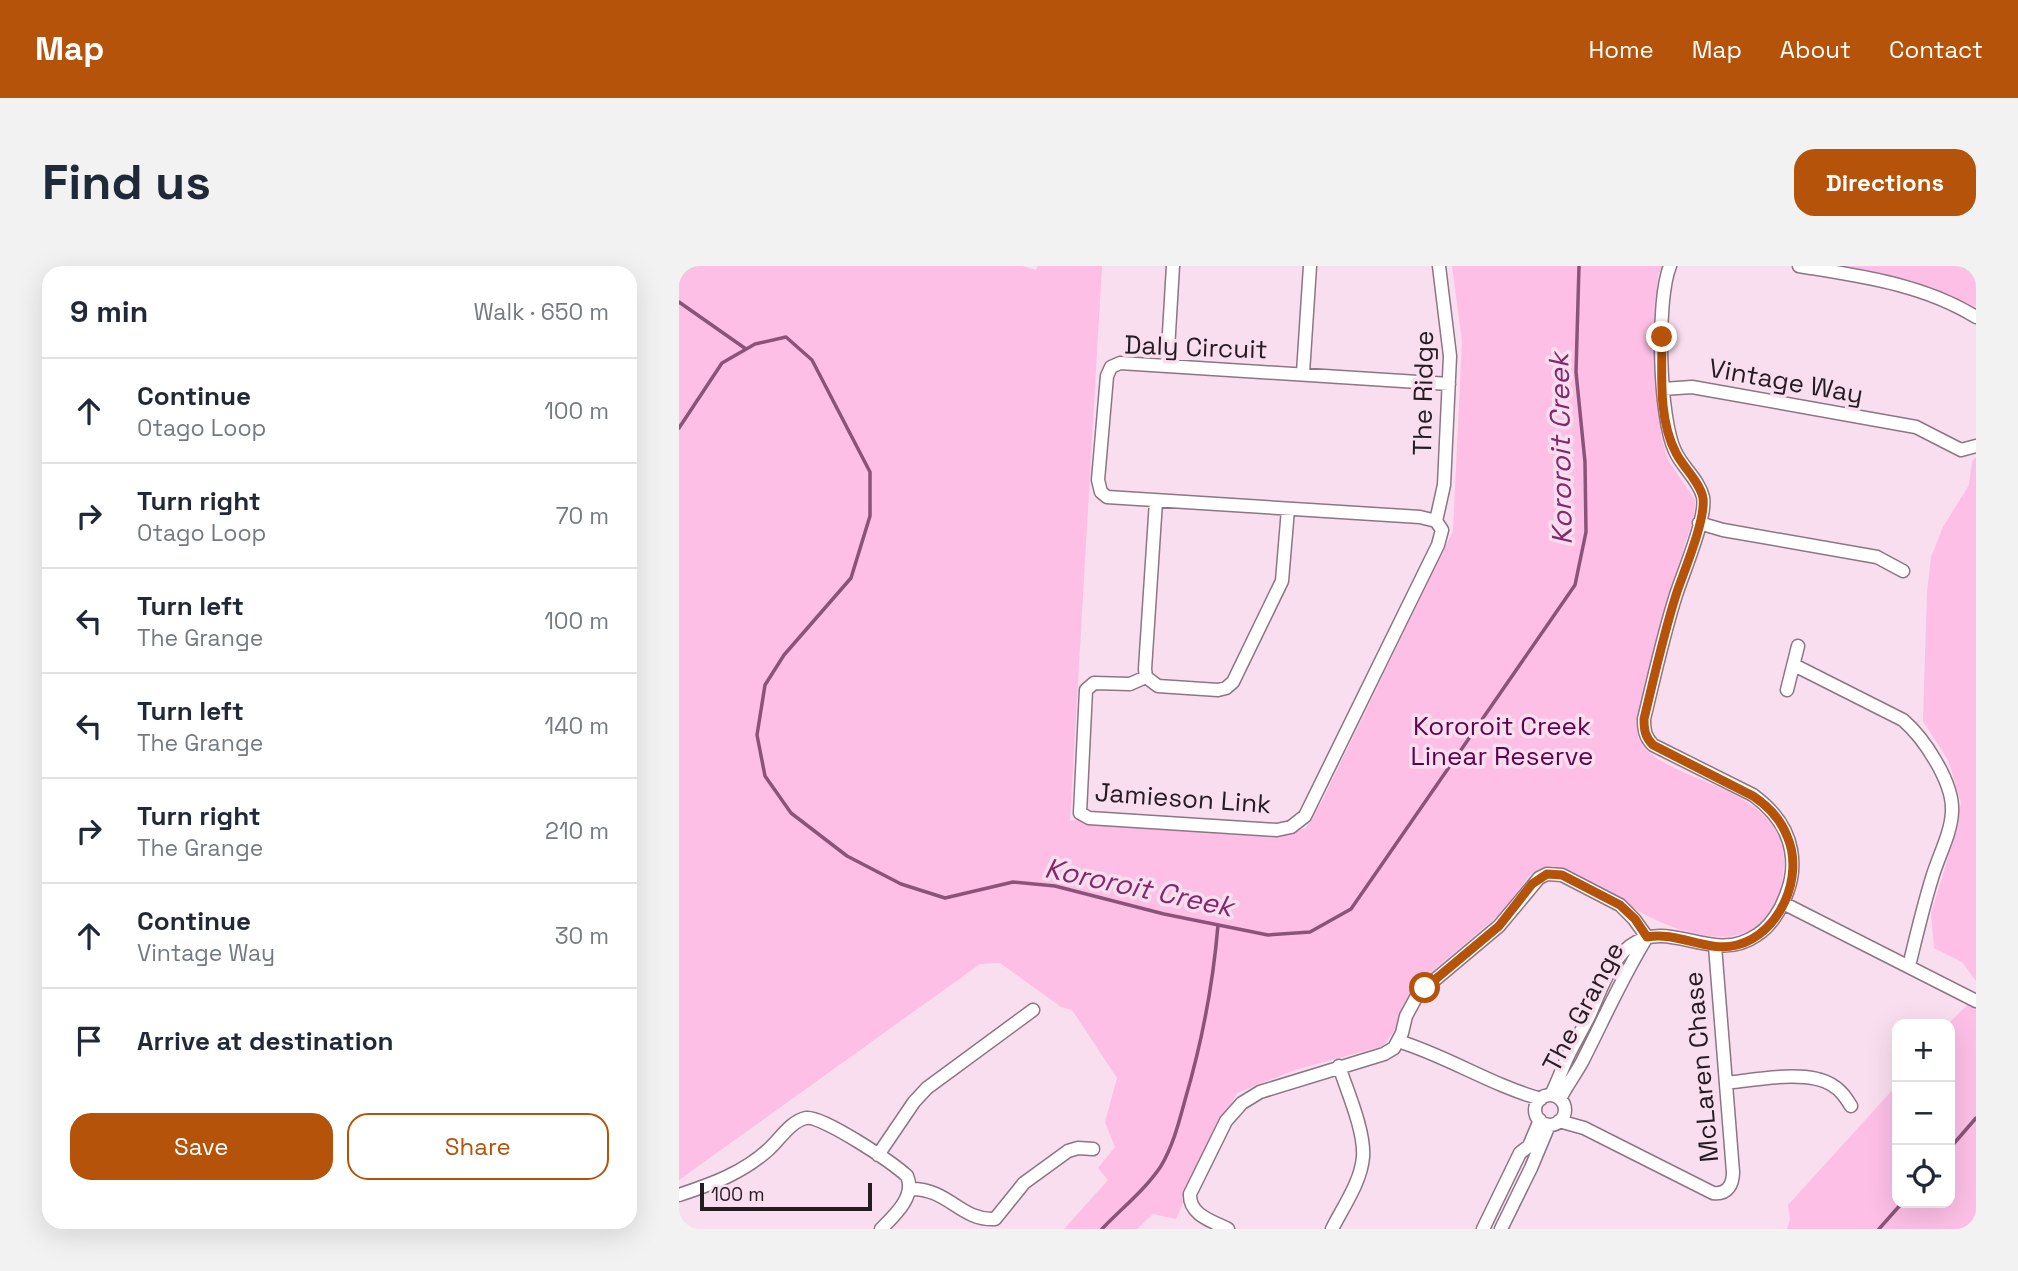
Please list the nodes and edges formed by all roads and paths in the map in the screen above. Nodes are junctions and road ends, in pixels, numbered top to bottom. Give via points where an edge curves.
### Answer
1 (1173, 266) edge
2 (1310, 266) edge
3 (1439, 266) edge
4 (1670, 266) edge
5 (1799, 266) edge
6 (1976, 317) edge
7 (1167, 366) junction
8 (1303, 373) junction
9 (1449, 384) junction
10 (1663, 389) junction
11 (1976, 446) edge
12 (1156, 501) junction
13 (1289, 509) junction
14 (1436, 521) junction
15 (1699, 523) junction
16 (1903, 570) dead end
17 (1798, 646) dead end
18 (1794, 665) junction
19 (1146, 677) junction
20 (1787, 690) dead end
21 (1783, 903) junction
22 (1647, 937) junction
23 (1715, 946) junction
24 (1909, 966) junction
25 (1976, 1001) edge
26 (1033, 1010) dead end
27 (1398, 1041) junction
28 (1339, 1066) junction
29 (1726, 1083) junction
30 (1851, 1106) dead end
31 (1550, 1110) junction
32 (1093, 1149) dead end
33 (879, 1155) junction
34 (910, 1189) junction
35 (679, 1195) edge
36 (881, 1229) edge
37 (1228, 1229) edge
38 (1332, 1229) edge
39 (1483, 1229) edge
40 (1501, 1229) edge

1 - 7 street
2 - 8 street
3 - 9 street, The Ridge via 1449,336
4 - 10 street via 1665,284
5 - 6 street via 1903,286
7 - 8 street, Daly Circuit
7 - 12 street, Daly Circuit via 1121,363 1111,367 1099,467 1098,486 1107,497
8 - 9 street, Daly Circuit
9 - 14 street, The Ridge via 1444,485
10 - 11 street, Vintage Way via 1692,387 1916,427 1961,450
10 - 15 street, The Grange via 1667,430 1675,452 1703,498
12 - 13 street, Daly Circuit
12 - 19 street
13 - 14 street, Daly Circuit
13 - 19 street via 1282,582 1233,682 1218,690 1158,685
14 - 19 street, Jamieson Link via 1442,530 1437,545 1305,816 1291,827 1277,830 1089,818 1080,813 1086,690 1094,683 1130,684
15 - 16 street via 1877,557
15 - 21 street, The Grange via 1665,631 1644,729 1653,745 1753,796 1779,820 1788,836 1793,864
17 - 18 street
18 - 20 street
18 - 24 street via 1903,720 1925,743 1948,787 1950,824
21 - 23 street, The Grange via 1766,929 1751,940
21 - 24 street
22 - 23 street, The Grange via 1660,935
22 - 27 street via 1620,905 1562,875 1547,874 1532,884 1499,926 1418,995
22 - 31 street, The Grange via 1627,948 1609,973
23 - 29 street, McLaren Chase
24 - 25 street
26 - 33 street via 926,1087
27 - 28 street via 1389,1052
27 - 31 street, McLaren Chase via 1427,1050
28 - 37 street via 1250,1096 1226,1121 1190,1200 1196,1212
28 - 38 street via 1363,1156
29 - 30 street via 1797,1077 1822,1080 1834,1085
29 - 31 street, McLaren Chase via 1733,1178 1730,1188 1719,1194
31 - 39 street, The Grange via 1520,1153
31 - 40 street, The Grange via 1531,1168
32 - 34 street via 1068,1151 1024,1184 995,1219 979,1219 934,1191
33 - 34 street via 907,1176
33 - 35 street via 820,1120 808,1118 796,1122 742,1169
34 - 36 street

